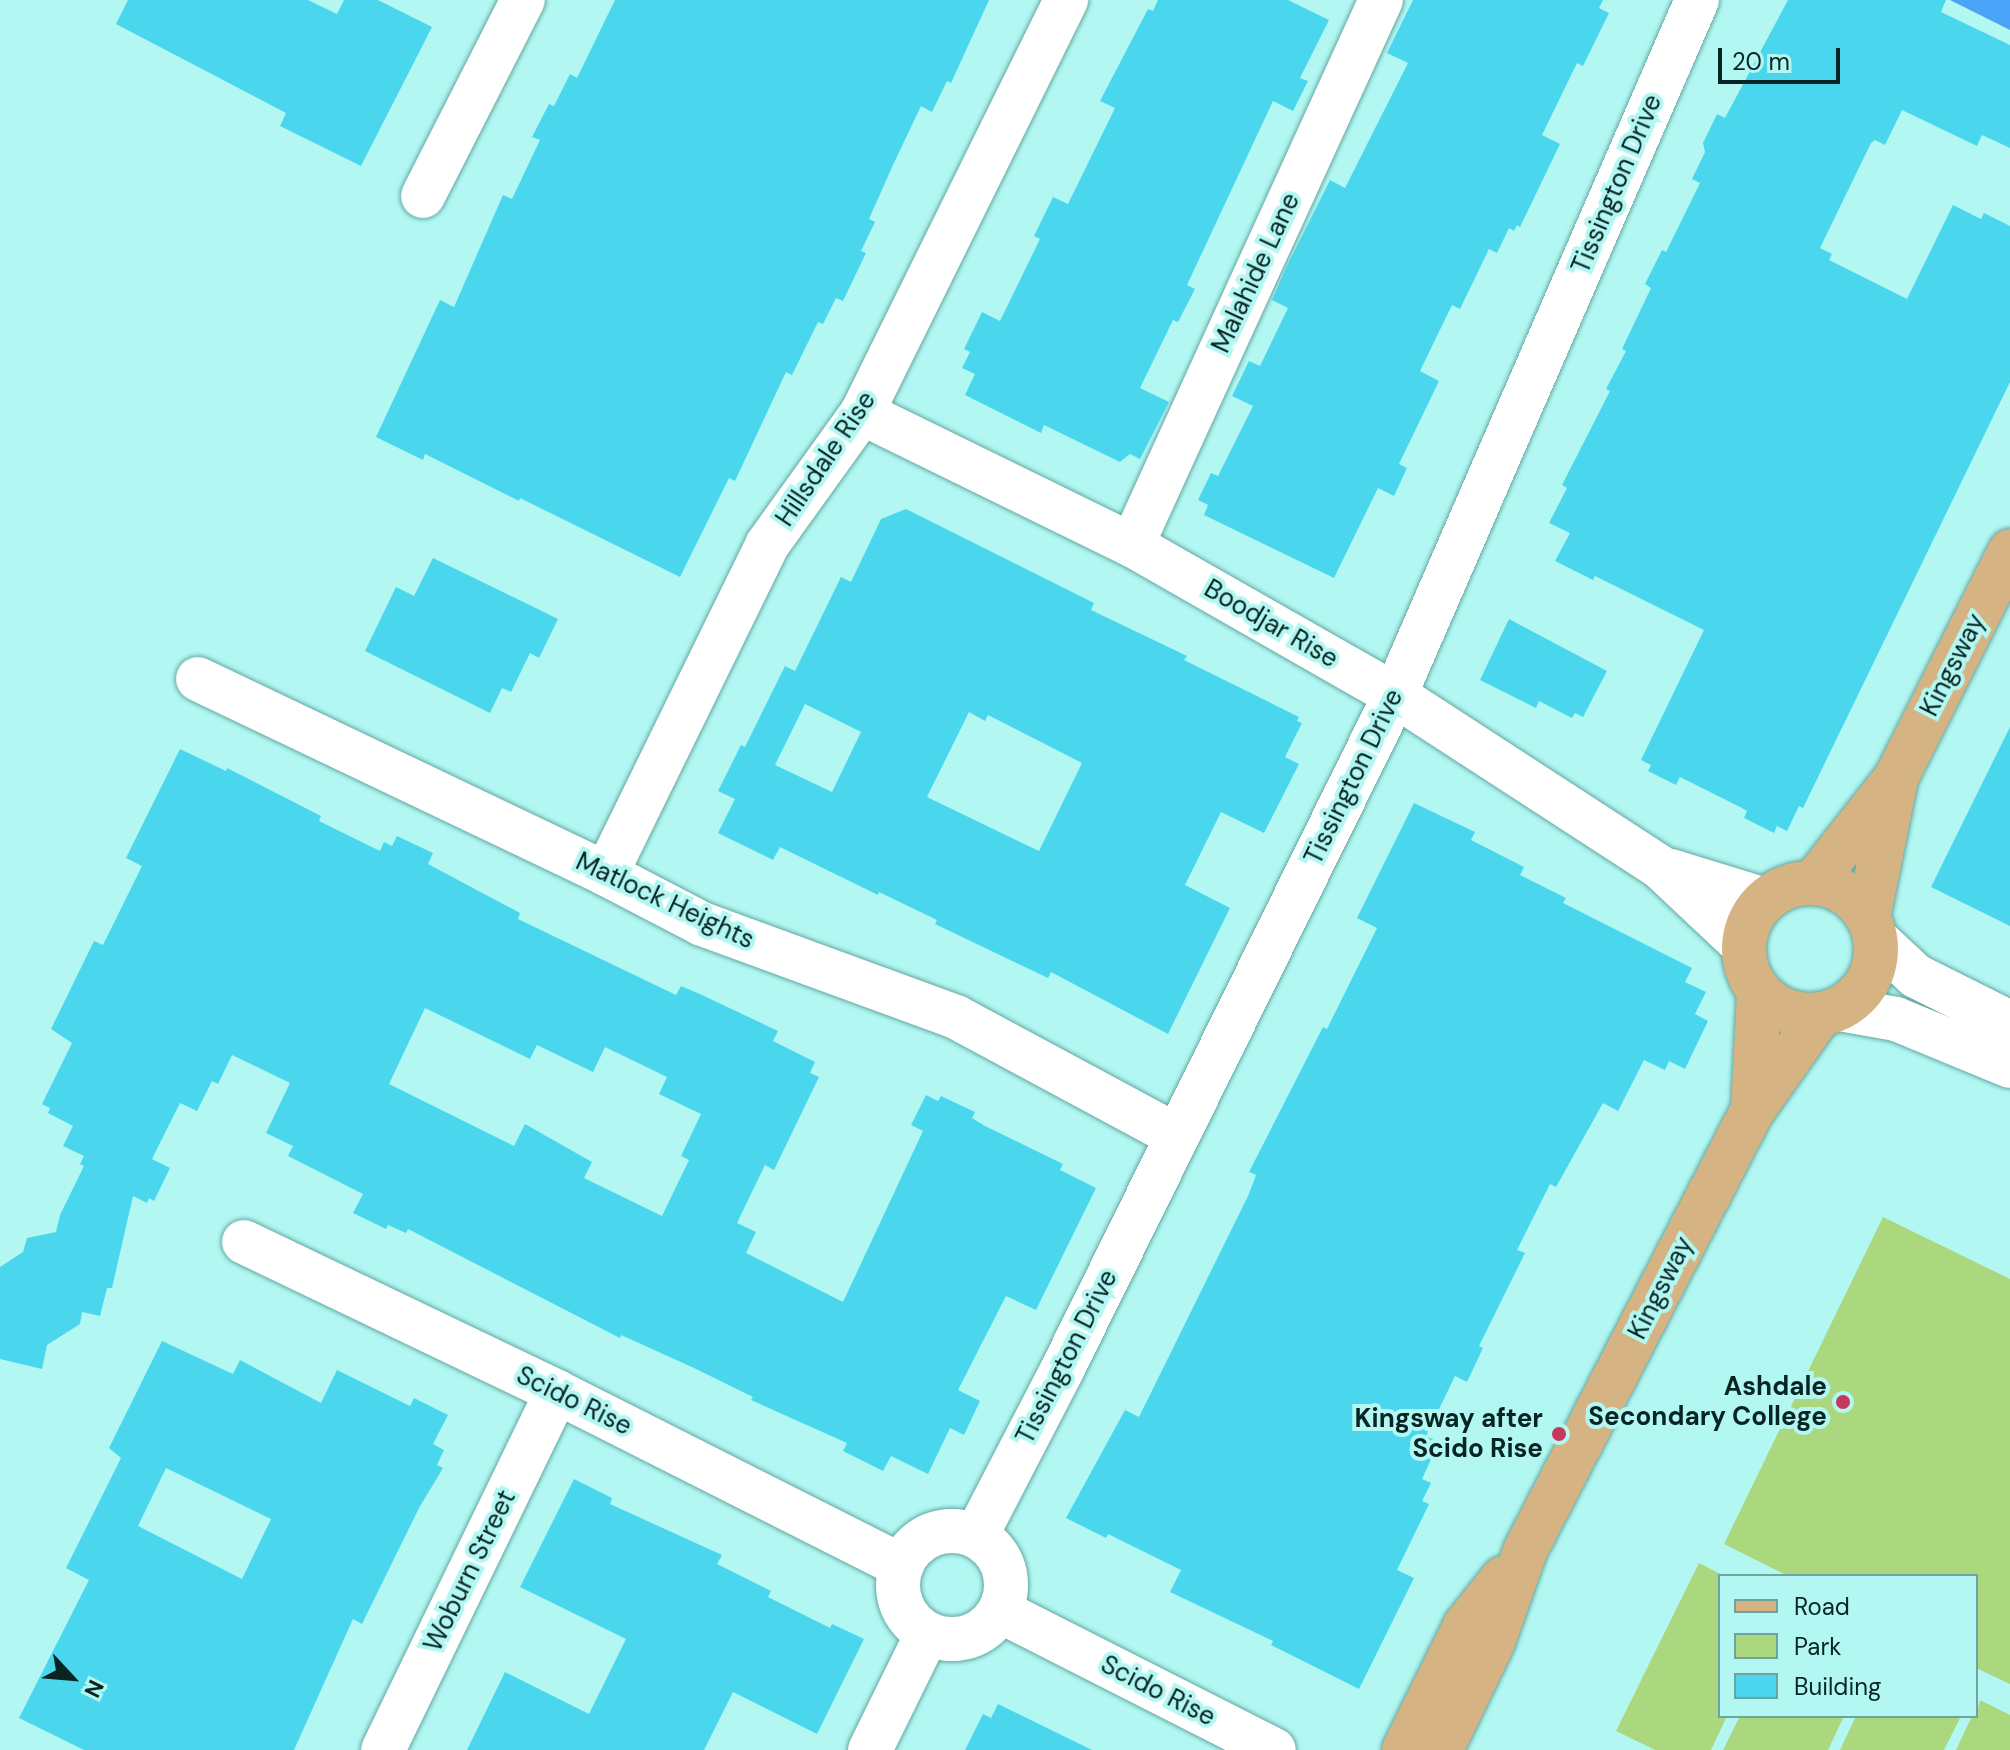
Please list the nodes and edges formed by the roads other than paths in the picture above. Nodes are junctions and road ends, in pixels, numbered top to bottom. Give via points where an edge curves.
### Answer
1 (1066, 0) edge
2 (1381, 0) edge
3 (1697, 0) edge
4 (510, 4) edge
5 (423, 196) dead end
6 (862, 413) junction
7 (1132, 545) junction
8 (2010, 551) edge
9 (198, 679) dead end
10 (1395, 695) junction
11 (1896, 778) junction
12 (1661, 868) junction
13 (606, 874) junction
14 (1813, 883) junction
15 (1765, 900) junction
16 (1872, 928) junction
17 (1743, 945) junction
18 (1759, 993) junction
19 (1830, 1012) junction
20 (2010, 1023) edge
21 (2010, 1065) edge
22 (1753, 1110) junction
23 (1177, 1136) junction
24 (244, 1242) dead end
25 (557, 1392) junction
26 (976, 1536) junction
27 (1525, 1551) junction
28 (901, 1566) junction
29 (1000, 1611) junction
30 (927, 1634) junction
31 (383, 1750) edge
32 (870, 1750) edge
33 (1274, 1750) edge
34 (1404, 1750) edge
35 (1441, 1750) edge

1 - 6 street, Hillsdale Rise
2 - 7 street, Malahide Lane
3 - 10 street, Tissington Drive
4 - 5 street
6 - 7 street, Boodjar Rise
6 - 13 street, Hillsdale Rise via 767,545
7 - 10 street, Boodjar Rise
8 - 11 main road, Kingsway
9 - 13 street, Matlock Heights
10 - 12 street, Boodjar Rise
10 - 23 street, Tissington Drive
11 - 14 main road, Kingsway
11 - 16 main road, Kingsway
12 - 15 street, Boodjar Rise
12 - 17 street, Boodjar Rise
13 - 23 street, Matlock Heights via 702,924 956,1017
14 - 15 main road via 1780,890
14 - 16 main road via 1845,893
15 - 17 main road via 1754,913
16 - 19 main road, Kingsway via 1875,959 1869,979 1857,996
16 - 20 street via 1916,976
17 - 18 main road, Kingsway via 1749,978
18 - 19 main road via 1797,1015
18 - 22 main road, Kingsway
19 - 21 street via 1896,1019
19 - 22 main road, Kingsway
22 - 27 main road, Kingsway
23 - 26 street, Tissington Drive
24 - 25 street, Scido Rise
25 - 28 street, Scido Rise
25 - 31 street, Woburn Street
26 - 28 street via 959,1531 924,1538
26 - 29 street via 995,1553 1006,1577
27 - 34 main road, Kingsway via 1465,1626
27 - 35 main road, Kingsway via 1493,1642
28 - 30 street via 901,1605
29 - 30 street via 969,1637 947,1640
29 - 33 street, Scido Rise
30 - 32 street

